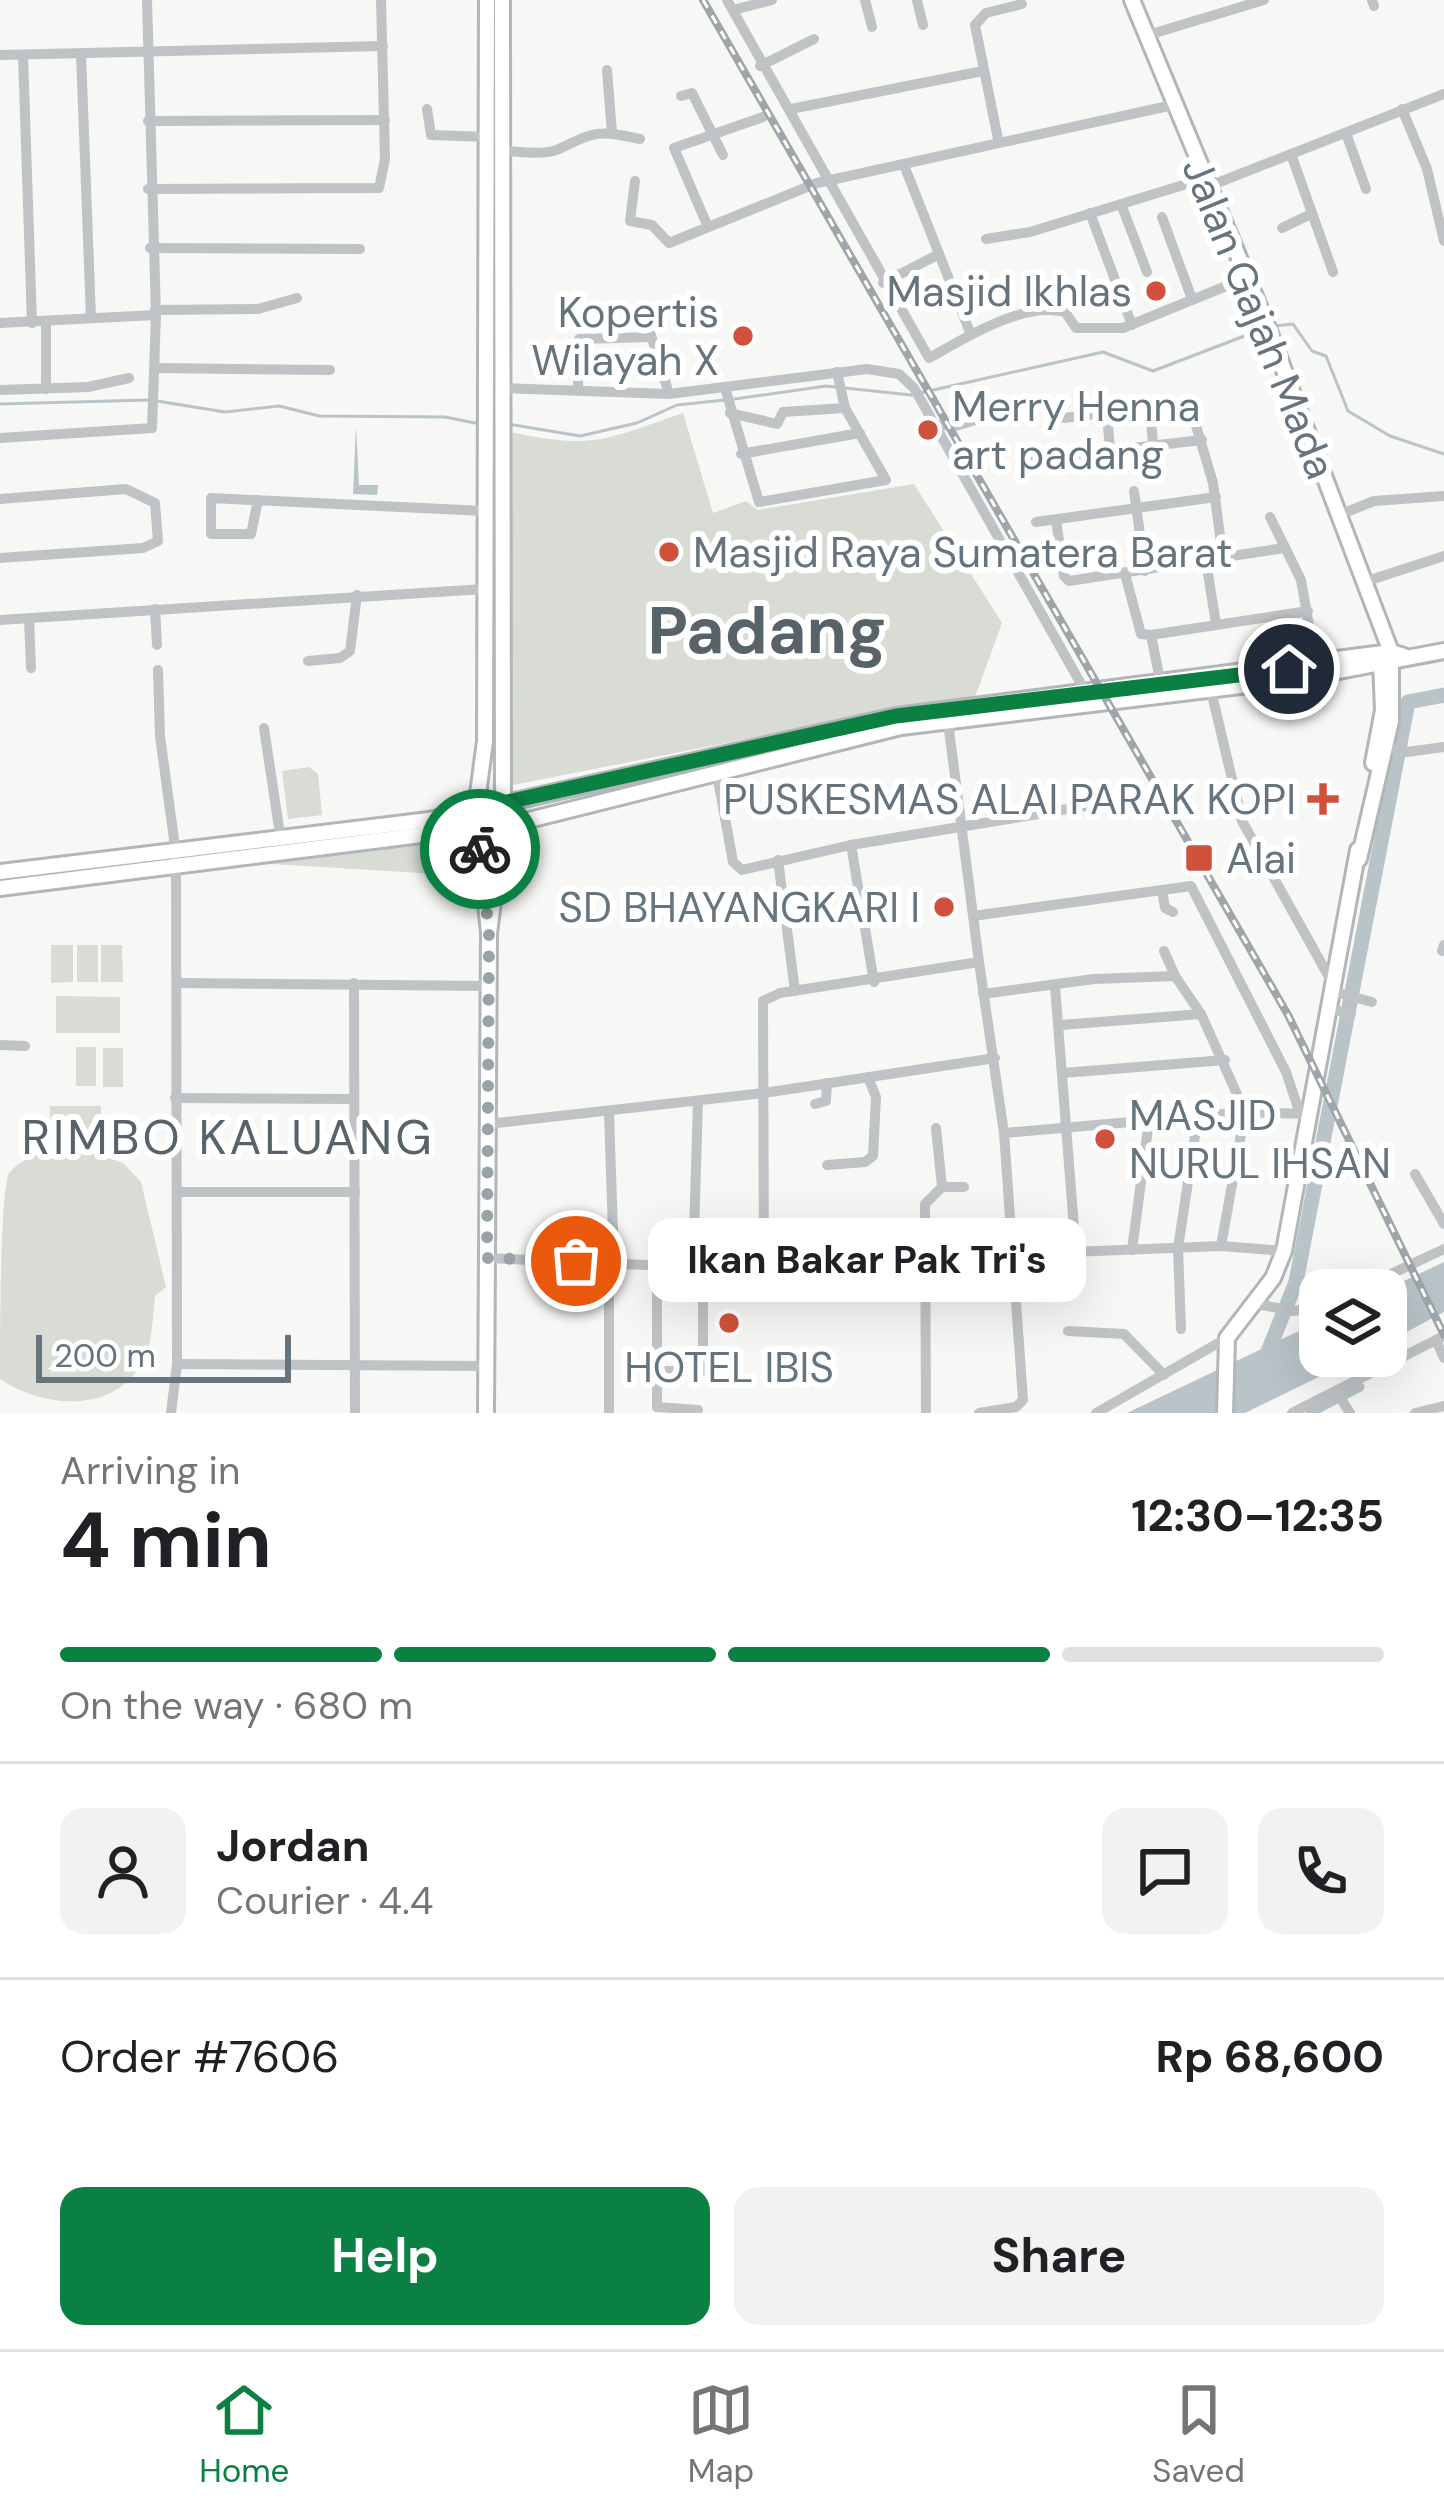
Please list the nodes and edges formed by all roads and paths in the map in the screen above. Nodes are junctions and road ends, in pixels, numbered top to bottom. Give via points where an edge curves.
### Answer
1 (147, 0) edge
2 (381, 0) edge
3 (487, 0) edge
4 (502, 0) edge
5 (772, 0) edge
6 (865, 0) edge
7 (916, 0) edge
8 (1132, 0) edge
9 (1264, 0) edge
10 (1022, 4) dead end
11 (730, 5) edge
12 (923, 25) dead end
13 (872, 27) dead end
14 (1145, 36) junction
15 (814, 39) dead end
16 (383, 46) junction
17 (147, 51) junction
18 (81, 54) junction
19 (0, 55) edge
20 (23, 55) junction
21 (760, 66) junction
22 (607, 70) dead end
23 (983, 71) junction
24 (1444, 94) edge
25 (681, 96) dead end
26 (1173, 105) junction
27 (427, 109) dead end
28 (791, 110) junction
29 (1402, 110) junction
30 (763, 117) dead end
31 (385, 120) junction
32 (148, 121) junction
33 (613, 133) junction
34 (1346, 133) junction
35 (487, 137) junction
36 (714, 137) junction
37 (998, 139) junction
38 (640, 140) dead end
39 (501, 151) junction
40 (723, 154) dead end
41 (1291, 154) junction
42 (904, 164) junction
43 (1444, 164) edge
44 (1427, 169) junction
45 (494, 179) junction
46 (635, 181) dead end
47 (830, 181) junction
48 (1205, 183) junction
49 (1366, 188) dead end
50 (148, 189) junction
51 (1121, 204) junction
52 (1090, 213) junction
53 (1311, 214) junction
54 (1162, 217) dead end
55 (708, 227) junction
56 (1282, 228) dead end
57 (986, 239) dead end
58 (1444, 241) edge
59 (150, 248) junction
60 (360, 249) dead end
61 (939, 254) junction
62 (1147, 272) dead end
63 (1334, 272) dead end
64 (1246, 278) junction
65 (883, 283) junction
66 (296, 298) dead end
67 (1192, 299) junction
68 (155, 313) junction
69 (91, 318) junction
70 (646, 319) dead end
71 (0, 323) edge
72 (32, 323) junction
73 (46, 323) junction
74 (1132, 325) junction
75 (971, 335) junction
76 (651, 337) junction
77 (155, 368) junction
78 (329, 370) dead end
79 (550, 371) dead end
80 (129, 378) dead end
81 (837, 380) junction
82 (501, 388) junction
83 (550, 388) junction
84 (578, 388) junction
85 (46, 389) junction
86 (0, 390) edge
87 (669, 394) junction
88 (727, 400) junction
89 (1150, 406) junction
90 (845, 408) junction
91 (492, 410) junction
92 (1000, 413) dead end
93 (1106, 413) junction
94 (1064, 418) dead end
95 (932, 424) junction
96 (492, 430) junction
97 (860, 434) junction
98 (0, 438) edge
99 (1202, 440) junction
100 (1153, 445) junction
101 (1110, 451) junction
102 (741, 454) junction
103 (1026, 460) dead end
104 (1134, 491) dead end
105 (1444, 496) edge
106 (1216, 497) junction
107 (0, 499) edge
108 (258, 500) junction
109 (1136, 508) junction
110 (484, 511) junction
111 (1339, 515) junction
112 (1270, 517) dead end
113 (1056, 520) junction
114 (1036, 522) dead end
115 (1284, 548) junction
116 (1444, 556) edge
117 (0, 558) edge
118 (1223, 558) junction
119 (1206, 561) junction
120 (1145, 571) junction
121 (1125, 574) junction
122 (1364, 582) junction
123 (484, 589) junction
124 (357, 595) junction
125 (155, 609) junction
126 (1308, 611) junction
127 (29, 618) junction
128 (0, 620) edge
129 (1216, 623) junction
130 (1151, 634) junction
131 (157, 645) dead end
132 (1444, 651) edge
133 (1390, 658) junction
134 (308, 661) dead end
135 (1316, 664) junction
136 (31, 668) dead end
137 (158, 670) dead end
138 (1290, 674) junction
139 (1209, 684) junction
140 (1161, 685) junction
141 (1090, 700) junction
142 (948, 722) junction
143 (264, 728) dead end
144 (837, 736) junction
145 (1444, 747) edge
146 (1389, 748) junction
147 (717, 774) junction
148 (1147, 796) dead end
149 (502, 803) junction
150 (476, 809) junction
151 (454, 824) junction
152 (502, 825) junction
153 (962, 826) junction
154 (478, 833) junction
155 (281, 841) junction
156 (851, 845) junction
157 (1359, 859) junction
158 (778, 860) junction
159 (176, 861) junction
160 (0, 872) edge
161 (0, 888) edge
162 (1162, 890) junction
163 (1173, 912) dead end
164 (973, 916) junction
165 (489, 933) junction
166 (1168, 955) dead end
167 (979, 962) junction
168 (1174, 976) junction
169 (177, 982) junction
170 (874, 982) junction
171 (354, 983) junction
172 (488, 986) junction
173 (1055, 986) junction
174 (1338, 991) junction
175 (794, 992) junction
176 (983, 994) junction
177 (1365, 1000) dead end
178 (1202, 1014) junction
179 (1061, 1025) junction
180 (0, 1045) edge
181 (25, 1046) dead end
182 (995, 1058) junction
183 (1225, 1060) junction
184 (1063, 1073) junction
185 (868, 1077) junction
186 (826, 1083) junction
187 (764, 1093) junction
188 (176, 1097) junction
189 (354, 1099) junction
190 (698, 1101) junction
191 (815, 1104) dead end
192 (610, 1112) junction
193 (1246, 1112) junction
194 (1303, 1113) junction
195 (1198, 1117) junction
196 (1149, 1121) junction
197 (488, 1124) junction
198 (936, 1128) dead end
199 (1067, 1128) junction
200 (1004, 1133) junction
201 (1304, 1159) junction
202 (1334, 1161) dead end
203 (827, 1165) dead end
204 (1415, 1174) dead end
205 (942, 1187) junction
206 (964, 1187) dead end
207 (178, 1192) junction
208 (355, 1192) junction
209 (1444, 1224) edge
210 (1221, 1246) junction
211 (1178, 1248) junction
212 (1444, 1249) edge
213 (1132, 1250) junction
214 (1284, 1251) junction
215 (1076, 1253) junction
216 (487, 1258) junction
217 (1012, 1258) junction
218 (924, 1261) junction
219 (611, 1263) junction
220 (657, 1265) junction
221 (764, 1265) junction
222 (698, 1266) junction
223 (1402, 1269) edge
224 (1252, 1303) junction
225 (1299, 1311) edge
226 (1181, 1329) dead end
227 (1068, 1331) dead end
228 (1440, 1338) edge
229 (1226, 1347) junction
230 (1444, 1358) edge
231 (177, 1364) junction
232 (354, 1366) junction
233 (486, 1366) junction
234 (657, 1371) junction
235 (1164, 1375) junction
236 (1342, 1400) edge
237 (1444, 1406) edge
238 (698, 1410) dead end
239 (171, 1413) edge
240 (355, 1413) edge
241 (486, 1413) edge
242 (609, 1413) edge
243 (926, 1413) edge
244 (979, 1413) edge
245 (1096, 1413) edge
246 (1225, 1413) edge
247 (1292, 1413) edge
248 (1415, 1413) edge

1 - 17 street
2 - 16 street
3 - 35 main road
4 - 39 main road
5 - 11 street
6 - 13 street
7 - 12 street
8 - 14 main road, Jalan Gajah Mada
9 - 14 street
10 - 23 street via 979,17
11 - 21 street
14 - 26 main road, Jalan Gajah Mada
15 - 21 street
16 - 17 street
16 - 31 street
17 - 18 street
17 - 32 street
18 - 20 street
18 - 69 street
19 - 20 street
20 - 72 street
21 - 28 street
22 - 33 street
23 - 28 street
23 - 37 street
24 - 29 street
25 - 36 street via 692,93
26 - 37 street
26 - 48 main road, Jalan Gajah Mada
27 - 35 street via 431,135
28 - 47 street
29 - 34 street
29 - 44 street
30 - 36 street
31 - 32 street
31 - 50 street via 375,190
32 - 50 street
33 - 38 street
33 - 39 street via 580,135 554,150
34 - 41 street
34 - 49 street
35 - 45 main road
36 - 40 street
36 - 55 street via 674,148
37 - 42 street
39 - 45 main road
41 - 48 street
41 - 53 street
42 - 47 street
42 - 61 street
43 - 44 street
44 - 58 street
45 - 82 main road
45 - 91 main road
46 - 55 street via 632,223 652,225 670,242
47 - 55 street
47 - 65 street
48 - 51 street
48 - 64 main road, Jalan Gajah Mada
50 - 59 street
51 - 52 street
51 - 62 street
52 - 57 street
52 - 74 street
53 - 56 street
53 - 63 street
54 - 67 street
59 - 60 street
59 - 68 street
61 - 65 street
61 - 75 street
64 - 67 street
64 - 111 main road, Jalan Gajah Mada
65 - 75 street via 928,358
66 - 68 street via 258,309
67 - 74 street
68 - 69 street
68 - 77 street
69 - 73 street
70 - 76 street
71 - 72 street
72 - 73 street
73 - 85 street
74 - 75 street via 1082,329 1051,310
76 - 84 street via 579,339
76 - 87 street
77 - 78 street
77 - 98 street via 146,432
79 - 83 street
80 - 85 street
81 - 88 street
81 - 90 street
81 - 95 street via 884,370 917,393
82 - 83 street
82 - 91 main road
83 - 84 street
84 - 87 street
85 - 86 street
87 - 88 street
88 - 90 street via 777,424 783,412
88 - 102 street
89 - 93 street
89 - 99 street via 1189,402
89 - 100 street
90 - 97 street
91 - 96 main road
92 - 95 street
93 - 94 street
93 - 101 street
95 - 141 street
96 - 110 main road
96 - 149 main road
97 - 102 street
97 - 102 street via 886,480 759,502
99 - 100 street
99 - 106 street
100 - 101 street
101 - 103 street
104 - 109 street
105 - 111 street via 1374,501
106 - 109 street
106 - 118 street
107 - 117 street via 126,489 155,503 158,541
108 - 108 street via 211,498 211,534 251,534
108 - 110 street
109 - 113 street
109 - 120 street
110 - 123 main road
111 - 122 main road, Jalan Gajah Mada
112 - 115 street
113 - 114 street
113 - 121 street via 1067,580
115 - 118 street
115 - 126 street
116 - 122 street
118 - 119 street
119 - 120 street
119 - 129 street
120 - 121 street
121 - 130 street via 1134,623
122 - 133 main road, Jalan Gajah Mada
123 - 124 street
123 - 150 main road via 485,741
124 - 125 street
124 - 134 street via 350,651
125 - 127 street
125 - 131 street
126 - 129 street
126 - 135 street
127 - 128 street
127 - 136 street
129 - 130 street
130 - 140 street
132 - 133 main road
133 - 135 main road
133 - 138 main road
133 - 146 main road
133 - 157 main road
135 - 138 main road
137 - 159 street
138 - 139 main road
139 - 140 main road
139 - 141 main road
139 - 174 street via 1242,821
140 - 141 main road
141 - 142 main road
141 - 144 main road via 896,716
142 - 144 main road
142 - 153 street
143 - 155 street
144 - 147 main road
144 - 149 main road
145 - 146 street
146 - 157 main road
147 - 152 main road
147 - 158 street via 736,867
148 - 153 street
149 - 150 main road
149 - 152 main road
150 - 151 main road
150 - 154 main road
151 - 154 main road
151 - 155 main road
151 - 159 main road
152 - 154 main road
152 - 165 main road
153 - 156 street
153 - 164 street
154 - 165 main road
155 - 159 main road
156 - 158 street
156 - 170 street
157 - 174 main road
158 - 175 street
159 - 160 main road
159 - 161 main road
159 - 169 street
162 - 163 street
162 - 164 street
162 - 194 street via 1193,889
164 - 167 street
165 - 172 main road
166 - 168 street
167 - 170 street
167 - 176 street
168 - 173 street
168 - 178 street
169 - 171 street
169 - 188 street
170 - 175 street
171 - 172 street
171 - 189 street
172 - 197 main road
173 - 176 street
173 - 179 street
174 - 177 street
174 - 194 main road via 1343,1012
175 - 187 street via 769,997 760,1012
176 - 182 street
178 - 179 street
178 - 183 street
179 - 184 street
180 - 181 street
182 - 185 street
182 - 200 street
183 - 184 street
183 - 193 street
184 - 199 street
185 - 186 street
185 - 203 street via 876,1097 873,1156
186 - 187 street
186 - 191 street via 826,1102
187 - 190 street
187 - 221 street
188 - 189 street
188 - 207 street
189 - 208 street
190 - 192 street
190 - 222 street
192 - 197 street
192 - 219 street
193 - 194 street
193 - 195 street
193 - 210 street
194 - 201 main road
195 - 196 street
195 - 211 street
196 - 199 street
196 - 213 street
197 - 216 main road
198 - 205 street
199 - 200 street
199 - 215 street
200 - 217 street
201 - 202 street
201 - 214 main road
204 - 209 street
205 - 206 street
205 - 218 street via 925,1201
207 - 208 street
207 - 231 street
208 - 232 street
210 - 211 street
210 - 214 street
211 - 213 street
211 - 226 street
212 - 223 street
213 - 215 street
214 - 224 main road
215 - 217 street
216 - 219 street
216 - 233 main road
217 - 218 street
217 - 244 street via 1023,1400
218 - 221 street
218 - 243 street
219 - 220 street
219 - 242 street
220 - 222 street
220 - 234 street
221 - 222 street
222 - 234 street via 703,1371
224 - 225 street
224 - 229 main road
227 - 235 street via 1124,1334
228 - 230 street
228 - 236 street
229 - 235 street
229 - 246 main road
231 - 232 street
231 - 239 street
232 - 233 street
232 - 240 street
233 - 241 main road
234 - 238 street via 658,1407
235 - 245 street
236 - 247 street
237 - 248 street

